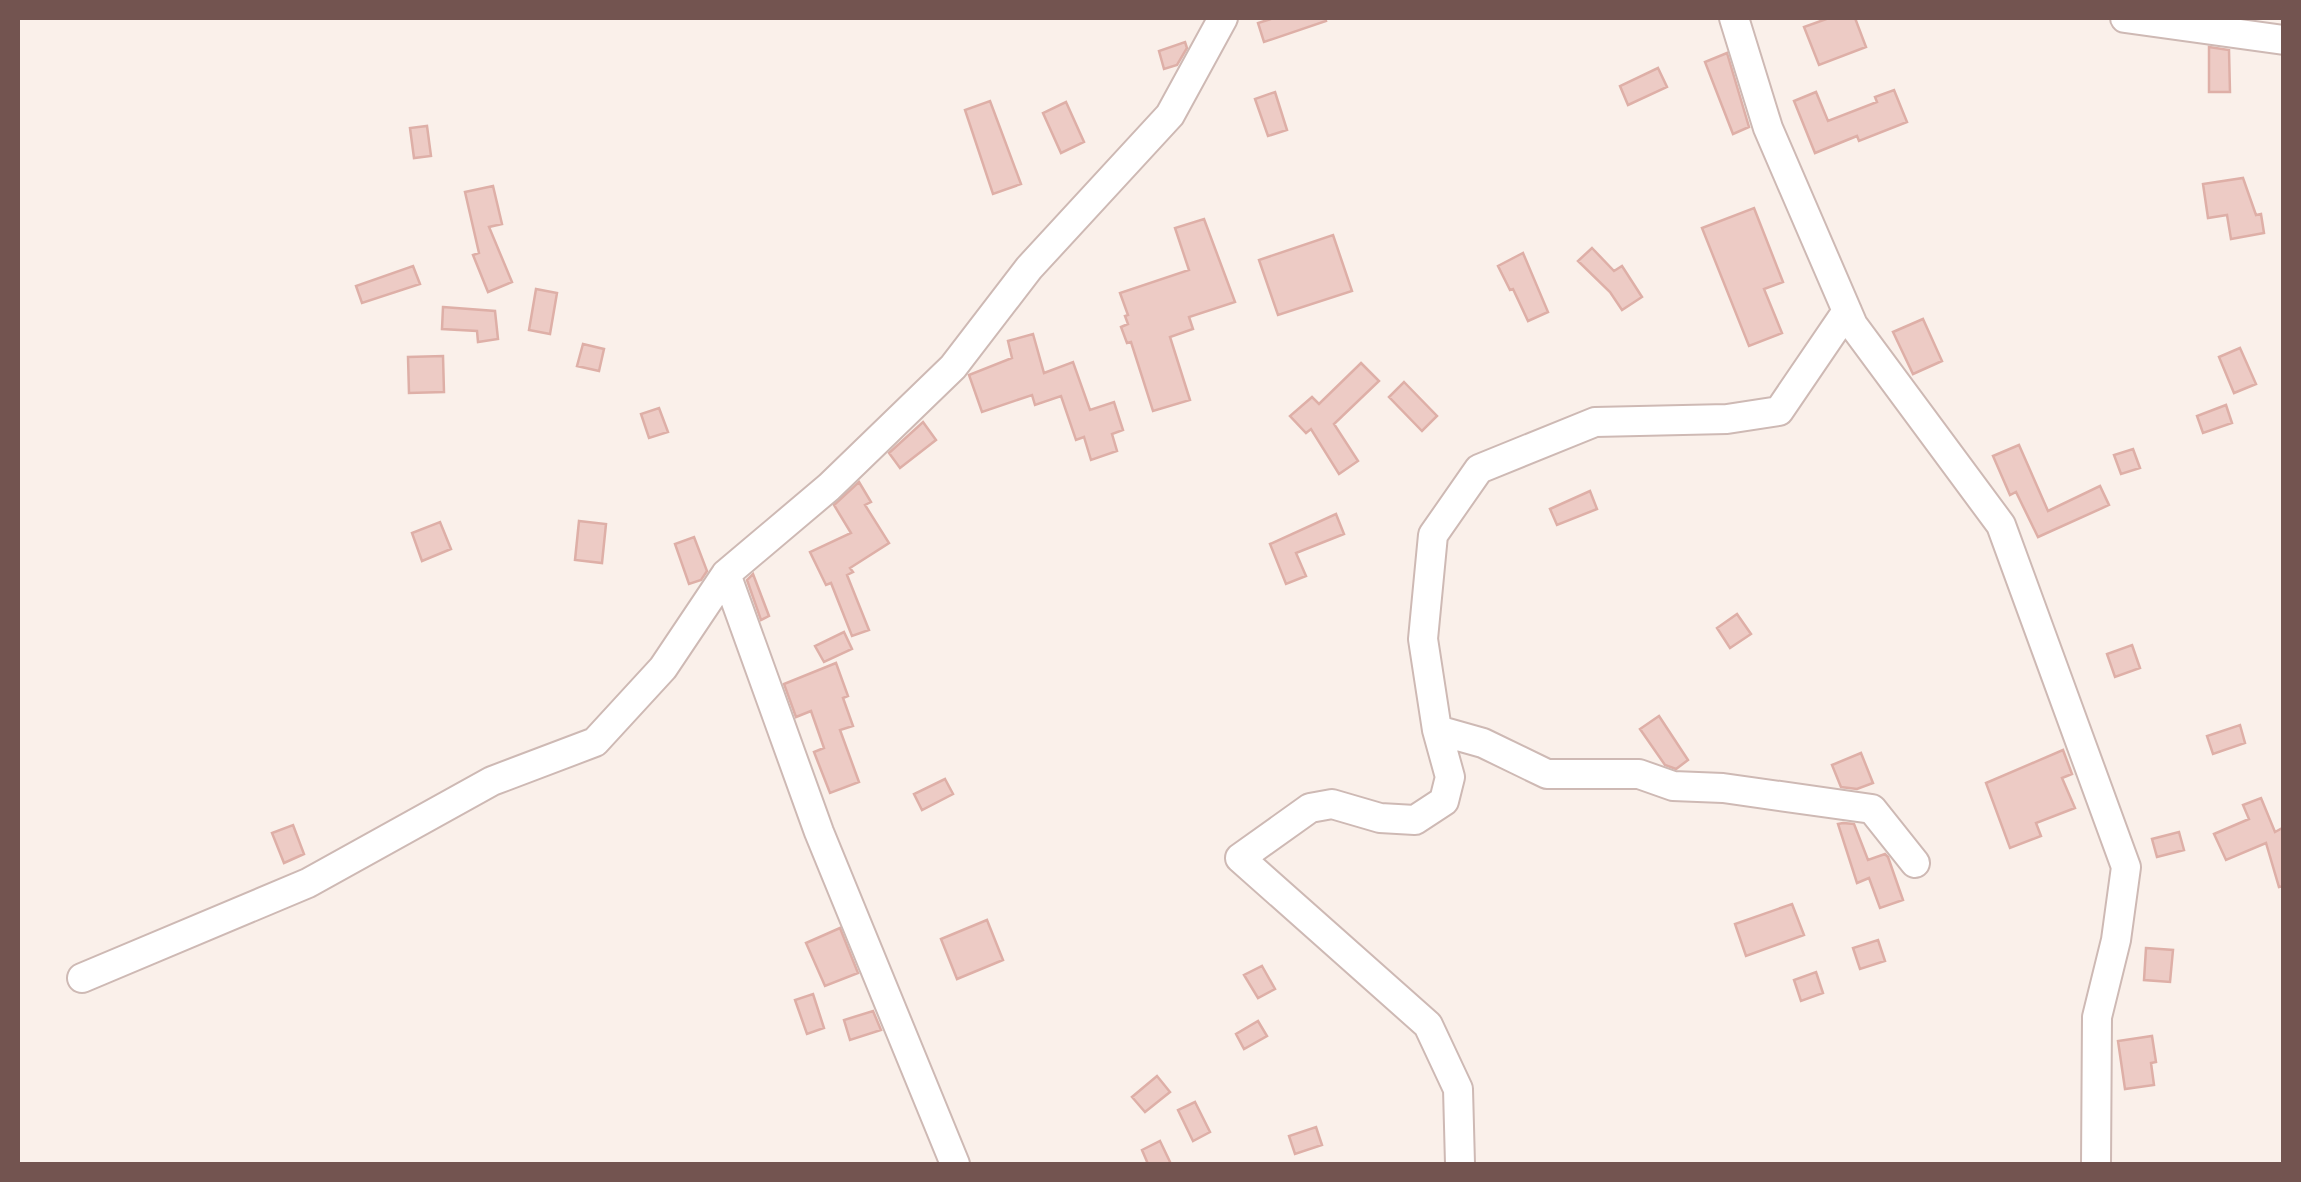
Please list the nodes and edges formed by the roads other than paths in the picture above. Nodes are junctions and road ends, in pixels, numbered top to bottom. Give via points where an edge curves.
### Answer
1 (1223, 18) edge
2 (1734, 18) edge
3 (2125, 18) edge
4 (2284, 40) edge
5 (1847, 311) junction
6 (726, 574) junction
7 (1437, 730) junction
8 (1914, 863) dead end
9 (82, 978) dead end
10 (955, 1164) edge
11 (1460, 1164) edge
12 (2096, 1164) edge

1 - 6 street via 1170,115 1029,268 953,368
2 - 5 street via 1768,128
3 - 4 street
5 - 7 street via 1779,411 1595,422 1479,469 1433,535 1423,639
5 - 12 street via 2001,525 2126,867 2097,1017
6 - 9 street via 663,668 595,742 492,781 308,883
6 - 10 street via 819,832
7 - 8 street via 1483,742 1547,774 1639,774 1673,786 1872,809
7 - 11 street via 1450,776 1444,801 1415,820 1332,804 1310,808 1240,858 1428,1025 1458,1088

